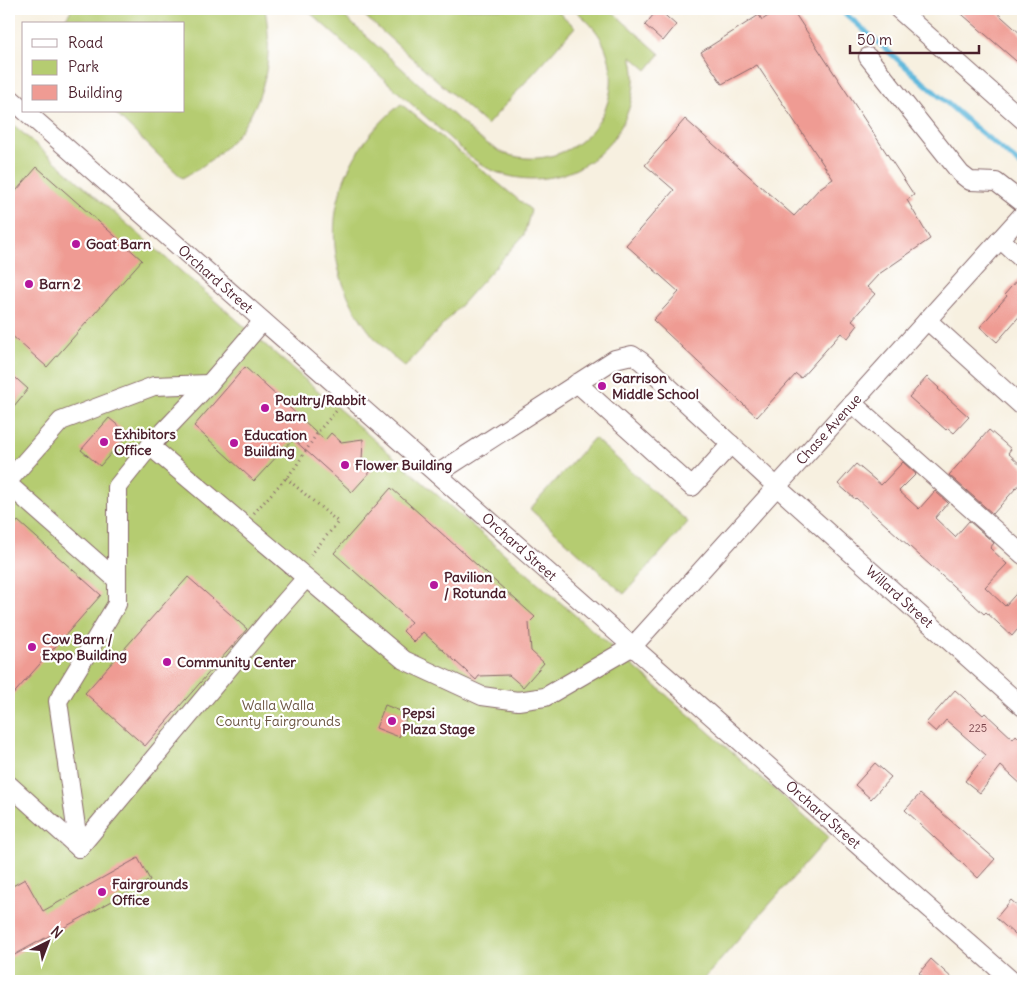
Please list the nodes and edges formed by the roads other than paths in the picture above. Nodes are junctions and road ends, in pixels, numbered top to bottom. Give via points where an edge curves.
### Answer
1 (898, 9) edge
2 (868, 57) dead end
3 (9, 97) edge
4 (22, 109) edge
5 (25, 112) edge
6 (1023, 120) edge
7 (1023, 203) edge
8 (1023, 214) edge
9 (1000, 239) junction
10 (1023, 260) edge
11 (927, 320) junction
12 (263, 321) junction
13 (577, 383) junction
14 (209, 384) junction
15 (852, 403) junction
16 (1023, 407) edge
17 (730, 444) junction
18 (150, 446) junction
19 (437, 474) junction
20 (9, 480) edge
21 (9, 485) edge
22 (776, 487) junction
23 (1023, 555) edge
24 (302, 574) junction
25 (117, 580) junction
26 (633, 646) junction
27 (1023, 707) edge
28 (9, 786) edge
29 (80, 848) junction
30 (1012, 981) edge

1 - 6 street
2 - 7 street via 961,174 970,181 996,182
3 - 4 street, Orchard Street
5 - 12 street, Orchard Street
8 - 9 street, Chase Avenue
9 - 10 street
9 - 11 street, Chase Avenue
11 - 15 street, Chase Avenue
11 - 16 street
12 - 14 street
12 - 19 street, Orchard Street
13 - 17 street, Willard Street via 614,358 632,355
13 - 17 street via 692,487
13 - 19 street
14 - 18 street
14 - 20 street via 154,386 61,421
15 - 22 street, Chase Avenue
15 - 23 street
17 - 22 street, Willard Street
18 - 24 street, Chase Avenue
18 - 25 street via 117,487
19 - 26 street, Orchard Street
21 - 25 street
22 - 26 street, Chase Avenue
22 - 27 street, Willard Street
24 - 26 street, Chase Avenue via 404,660 482,696 518,701 546,697
24 - 29 street via 263,628
25 - 29 street via 117,604 58,700
26 - 30 street, Orchard Street
28 - 29 street

